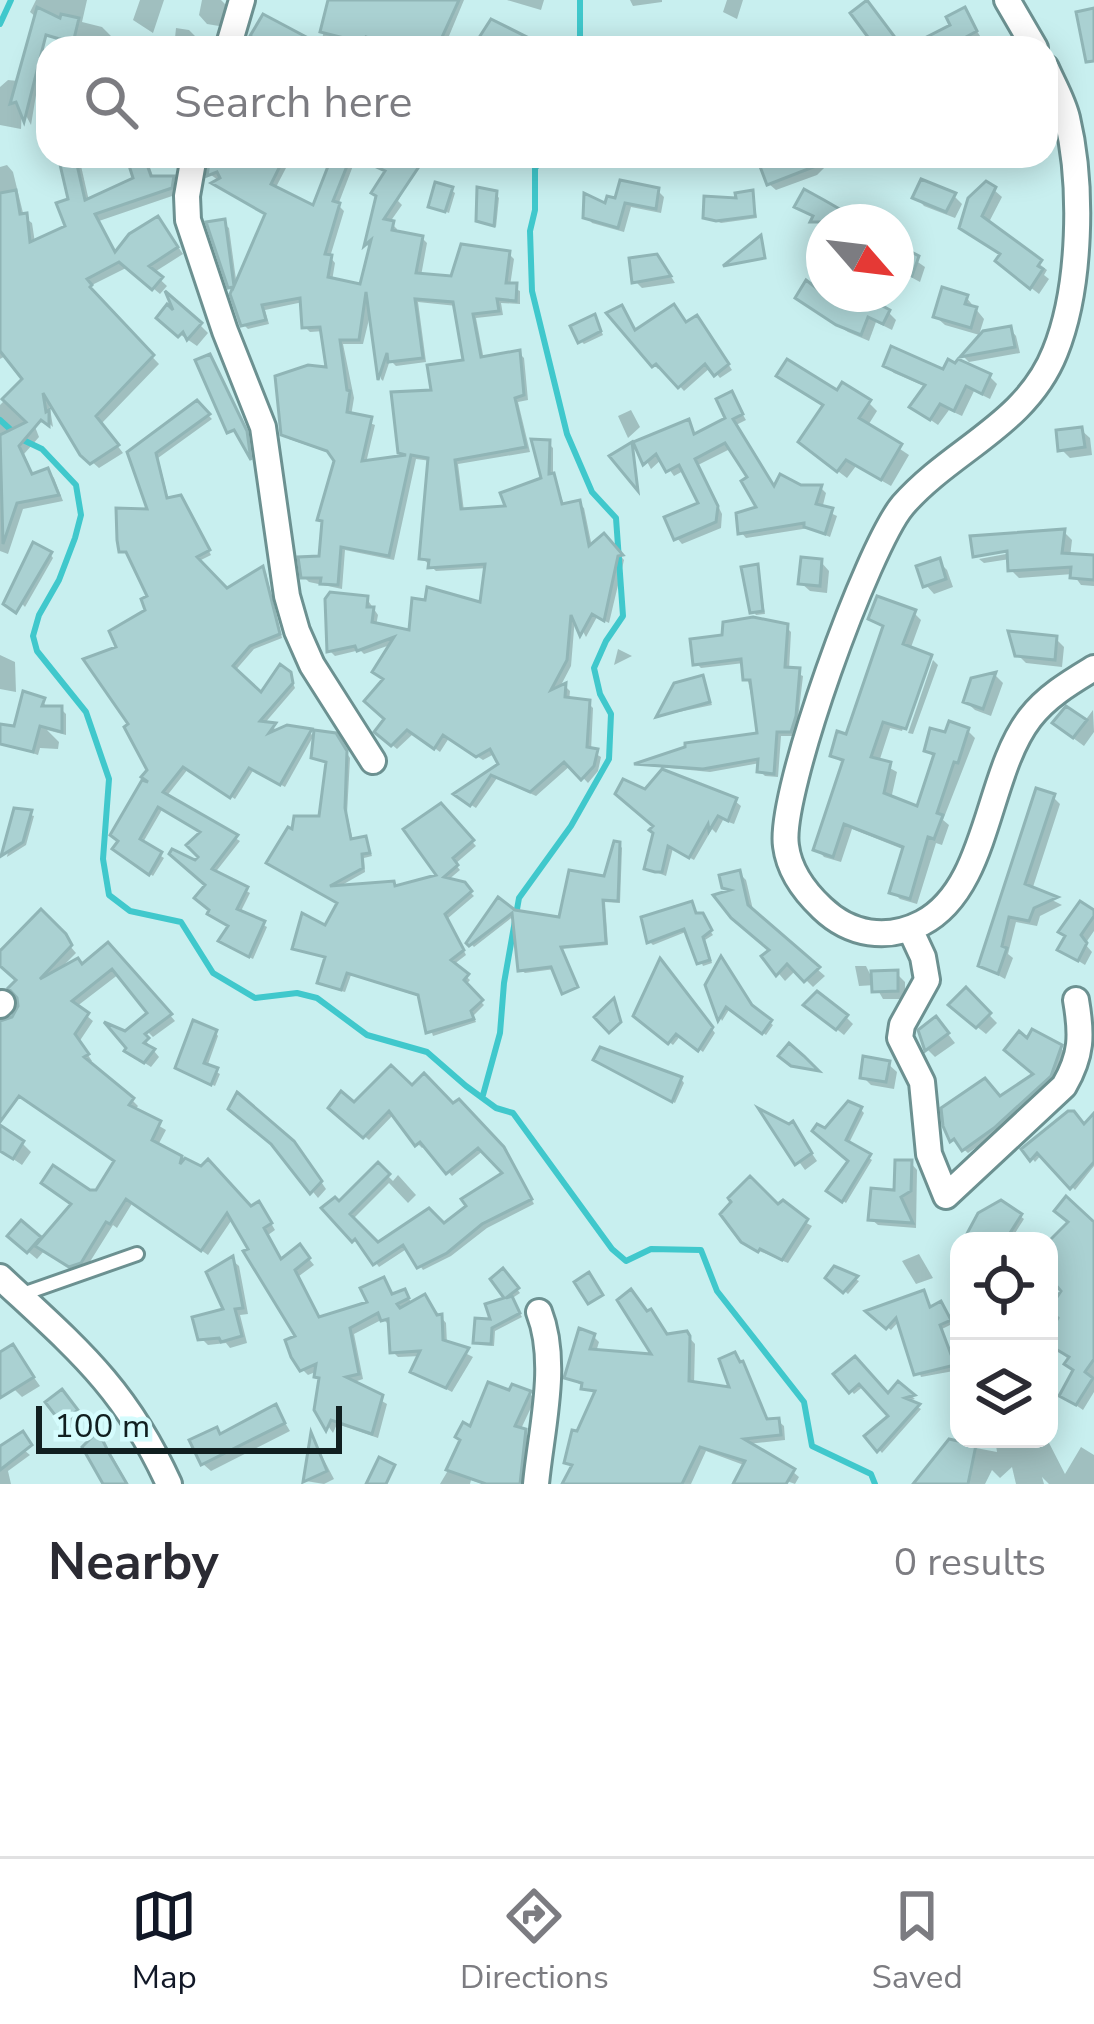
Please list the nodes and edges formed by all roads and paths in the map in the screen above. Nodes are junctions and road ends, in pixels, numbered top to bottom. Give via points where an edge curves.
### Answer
1 (242, 0) edge
2 (1007, 0) edge
3 (231, 36) edge
4 (1028, 36) edge
5 (1058, 96) edge
6 (192, 168) edge
7 (1084, 178) edge
8 (1094, 668) edge
9 (373, 761) dead end
10 (910, 928) junction
11 (1076, 1000) dead end
12 (137, 1254) dead end
13 (0, 1277) edge
14 (19, 1295) junction
15 (539, 1312) dead end
16 (169, 1484) edge
17 (536, 1484) edge

1 - 3 street
2 - 4 street
5 - 7 street
6 - 9 street via 188,220 263,427 287,596 312,665
7 - 10 street via 1055,354 1024,405 942,468 888,525 789,798 786,847 806,892 856,930
8 - 10 street via 1028,720 958,891
10 - 11 street via 927,980 900,1038 922,1082 929,1154 946,1196 1064,1085 1083,1038
12 - 14 lane
13 - 14 street
14 - 16 street via 122,1397
15 - 17 street via 548,1343

